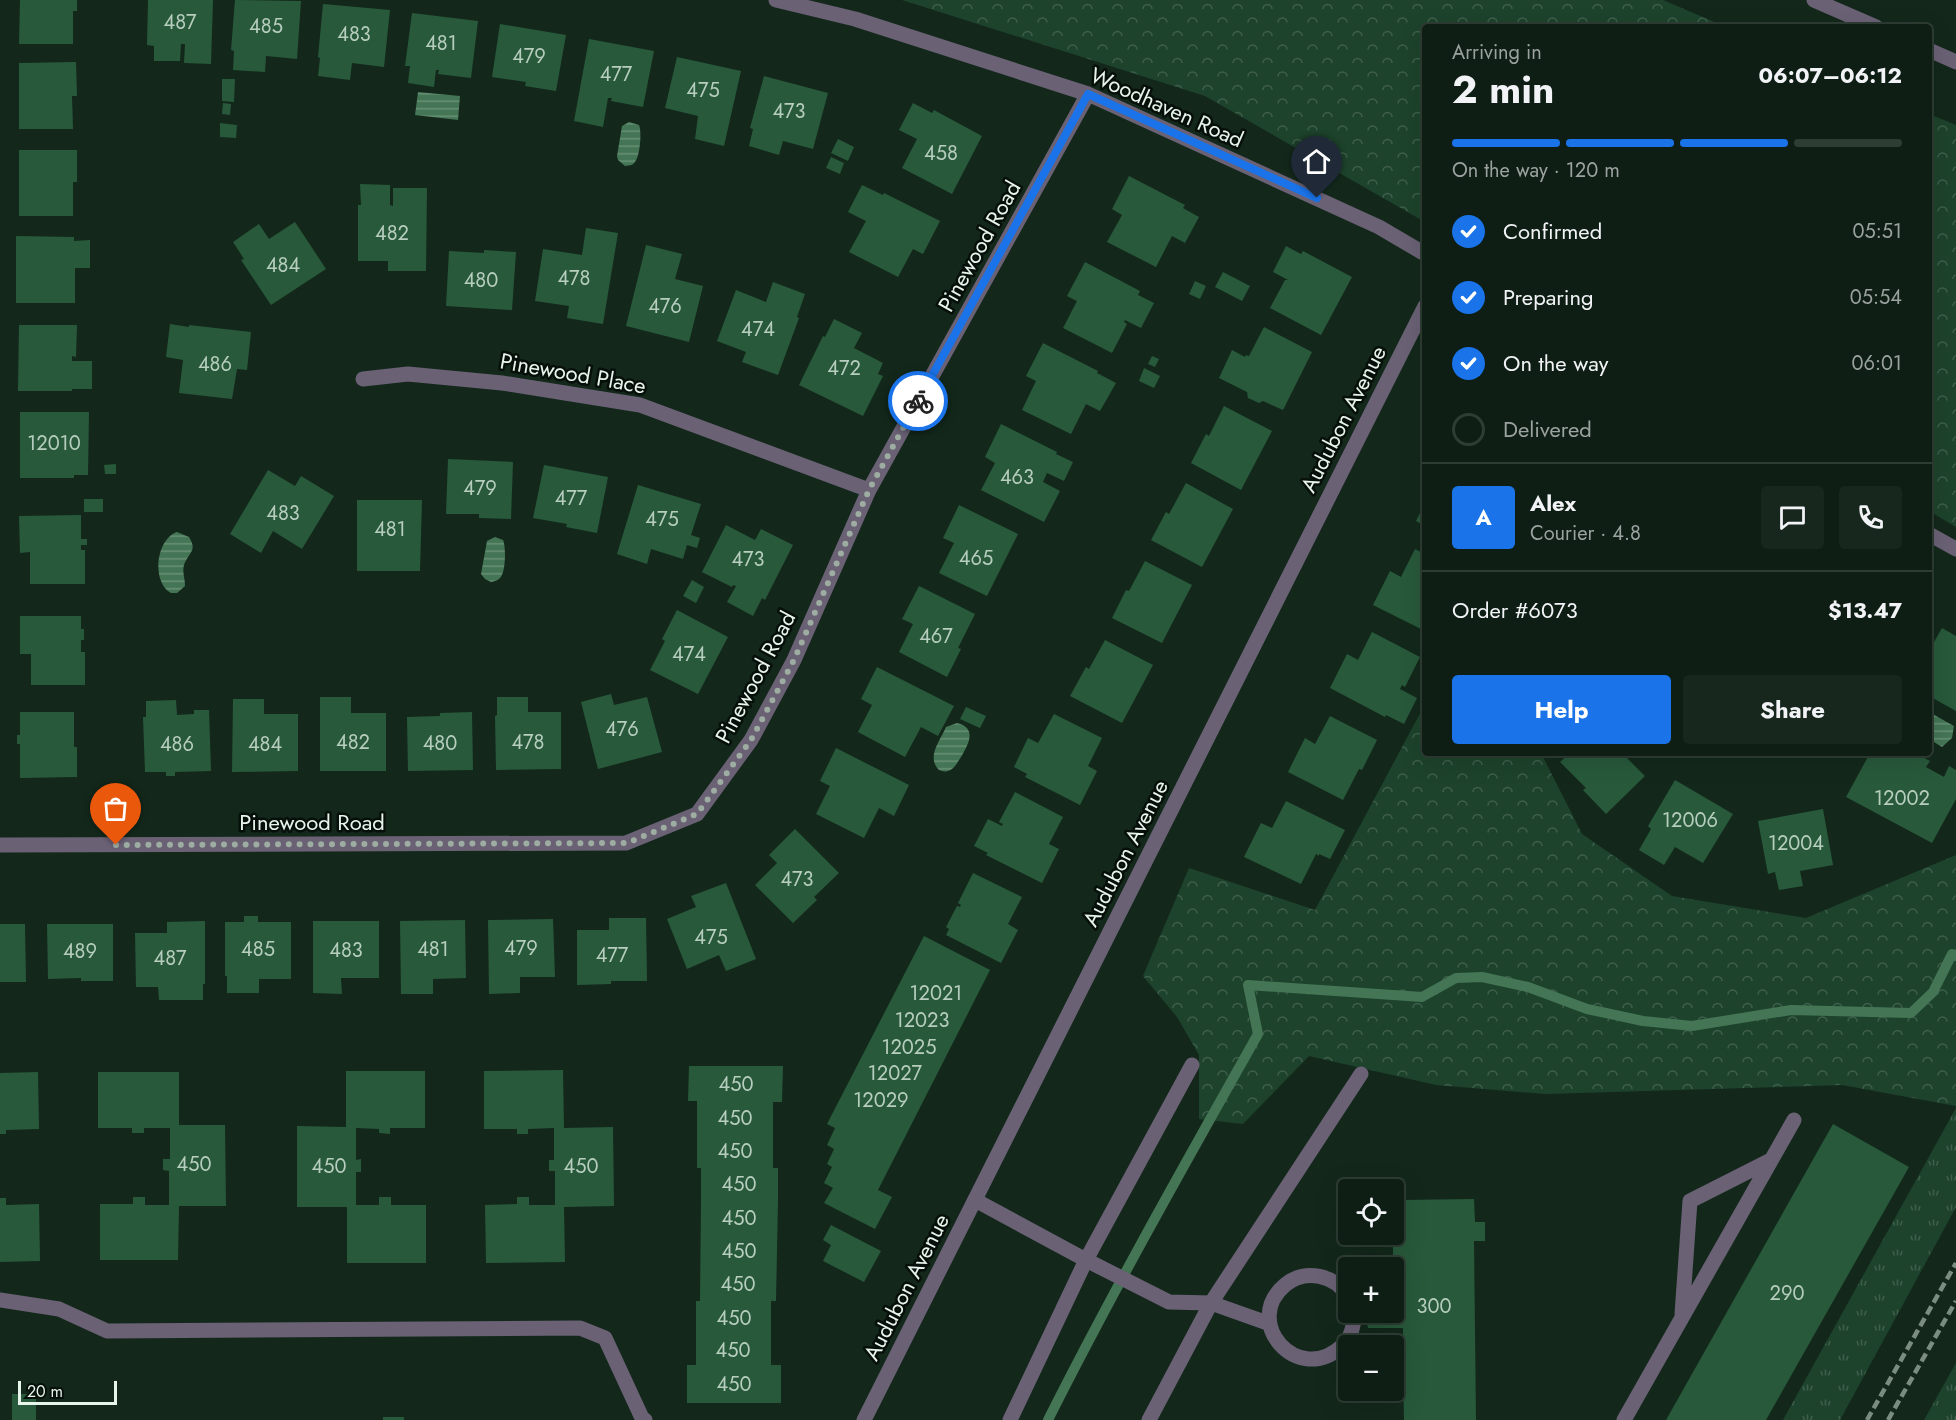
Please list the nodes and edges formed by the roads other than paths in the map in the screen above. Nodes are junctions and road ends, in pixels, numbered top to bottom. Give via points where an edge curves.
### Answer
1 (776, 0) edge
2 (1814, 0) edge
3 (1869, 24) edge
4 (1932, 51) edge
5 (1956, 62) edge
6 (1088, 94) junction
7 (1422, 252) edge
8 (1422, 312) edge
9 (363, 379) dead end
10 (869, 490) junction
11 (1932, 536) edge
12 (1956, 549) edge
13 (0, 845) edge
14 (1192, 1065) dead end
15 (1361, 1074) dead end
16 (1794, 1120) dead end
17 (1771, 1160) junction
18 (975, 1200) junction
19 (1093, 1264) junction
20 (1338, 1285) edge
21 (0, 1300) edge
22 (1211, 1303) junction
23 (1681, 1319) junction
24 (1352, 1323) edge
25 (1270, 1324) junction
26 (645, 1420) edge
27 (864, 1420) edge
28 (1010, 1420) edge
29 (1149, 1420) edge
30 (1624, 1420) edge

1 - 6 street, Woodhaven Road via 855,19
2 - 3 street
4 - 5 street
6 - 7 street, Woodhaven Road via 1379,227
6 - 10 street, Pinewood Road
8 - 18 street, Audubon Avenue
9 - 10 street, Pinewood Place via 408,374 502,383 640,405
10 - 13 street, Pinewood Road via 794,660 751,740 697,814 627,843
11 - 12 street
14 - 19 street
15 - 22 street
16 - 17 street
17 - 23 street
17 - 23 street via 1690,1201
18 - 19 street
18 - 27 street, Audubon Avenue
19 - 22 street via 1169,1302
19 - 28 street
20 - 25 street via 1317,1275 1301,1276 1286,1284 1275,1295
21 - 26 street via 59,1309 107,1331 580,1328 605,1338
22 - 25 street
22 - 29 street
23 - 30 street
24 - 25 street via 1345,1344 1321,1359 1294,1356 1274,1337

